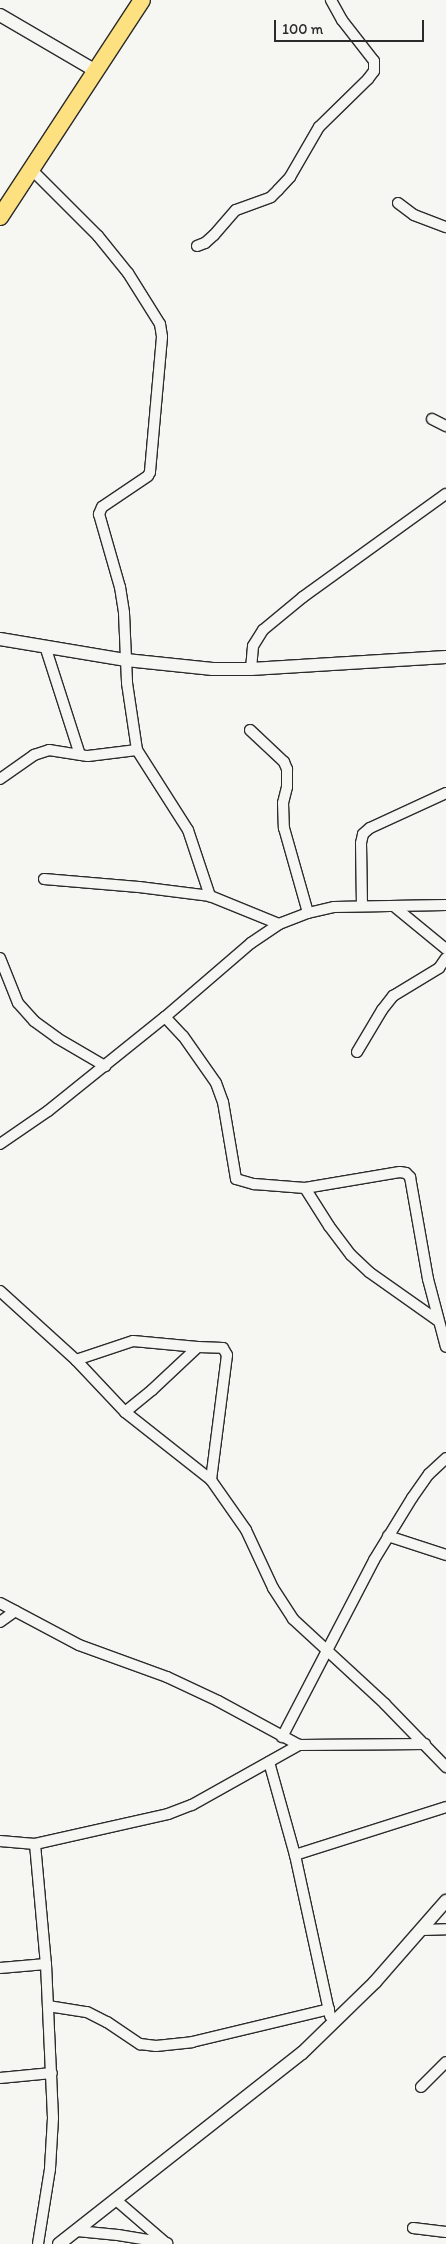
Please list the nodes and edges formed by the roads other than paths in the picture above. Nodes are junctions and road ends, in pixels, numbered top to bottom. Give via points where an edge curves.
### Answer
1 (142, 0) edge
2 (331, 0) edge
3 (0, 15) edge
4 (96, 71) junction
5 (32, 170) junction
6 (398, 203) dead end
7 (0, 217) edge
8 (446, 227) edge
9 (197, 246) dead end
10 (432, 420) dead end
11 (446, 426) edge
12 (446, 494) edge
13 (0, 639) edge
14 (45, 646) junction
15 (446, 657) edge
16 (126, 660) junction
17 (251, 670) junction
18 (250, 730) dead end
19 (137, 750) junction
20 (80, 755) junction
21 (0, 779) edge
22 (446, 792) edge
23 (44, 879) dead end
24 (210, 896) junction
25 (446, 905) edge
26 (362, 906) junction
27 (396, 908) junction
28 (446, 910) edge
29 (308, 913) junction
30 (279, 924) junction
31 (446, 949) edge
32 (0, 958) edge
33 (446, 958) edge
34 (165, 1017) junction
35 (357, 1052) dead end
36 (105, 1066) junction
37 (0, 1144) edge
38 (305, 1188) junction
39 (0, 1291) edge
40 (437, 1320) junction
41 (198, 1347) junction
42 (446, 1347) edge
43 (76, 1360) junction
44 (125, 1412) junction
45 (446, 1458) edge
46 (211, 1480) junction
47 (388, 1536) junction
48 (446, 1555) edge
49 (0, 1603) edge
50 (15, 1611) junction
51 (0, 1622) edge
52 (325, 1650) junction
53 (282, 1737) junction
54 (424, 1744) junction
55 (299, 1746) junction
56 (270, 1762) junction
57 (446, 1767) edge
58 (446, 1807) edge
59 (0, 1840) edge
60 (34, 1844) junction
61 (295, 1855) junction
62 (446, 1901) edge
63 (446, 1929) edge
64 (422, 1930) junction
65 (46, 1964) junction
66 (0, 1968) edge
67 (48, 2006) junction
68 (329, 2009) junction
69 (332, 2024) junction
70 (446, 2062) edge
71 (52, 2073) junction
72 (0, 2078) edge
73 (421, 2087) dead end
74 (116, 2200) junction
75 (413, 2228) dead end
76 (77, 2232) junction
77 (446, 2232) edge
78 (38, 2244) edge
79 (59, 2244) edge
80 (167, 2244) edge

1 - 4 main road
2 - 9 street via 342,20 374,61 374,71 319,127 290,177 271,197 236,210 214,235
3 - 4 street
4 - 5 main road
5 - 7 main road
5 - 16 street via 98,236 128,273 147,300 161,331 163,352 150,472 102,506 99,514 120,587
6 - 8 street via 414,215
10 - 11 street
12 - 17 street via 264,630 253,646
13 - 14 street
14 - 16 street
14 - 20 street
15 - 17 street
16 - 17 street
16 - 19 street
18 - 29 street via 284,762 287,770 284,828
19 - 20 street via 100,756
19 - 24 street via 188,830
20 - 21 street via 49,750 34,755
22 - 26 street via 363,834
23 - 24 street
24 - 30 street
25 - 27 street
25 - 28 street
26 - 27 street
26 - 29 street via 334,907
27 - 31 street
29 - 30 street
30 - 34 street via 251,943
32 - 36 street via 18,1003 34,1021
33 - 35 street via 439,968 393,996
34 - 36 street
34 - 38 street via 183,1036 216,1083 223,1102 236,1178 254,1184
36 - 37 street
38 - 40 street via 351,1255 369,1272
38 - 40 street via 400,1172 410,1177
39 - 43 street
40 - 42 street
41 - 43 street via 133,1341
41 - 44 street
41 - 46 street via 223,1348 227,1355
43 - 44 street
44 - 46 street
45 - 47 street via 429,1474
46 - 52 street via 246,1530 283,1606
47 - 48 street
47 - 52 street
49 - 50 street
50 - 51 street
50 - 53 street via 79,1645 167,1677 218,1701
52 - 53 street
52 - 54 street
53 - 55 street
54 - 55 street
54 - 57 street
55 - 56 street
56 - 60 street via 192,1805 168,1814
56 - 61 street
58 - 61 street
59 - 60 street
60 - 65 street
61 - 68 street
62 - 64 street
63 - 64 street
64 - 69 street
65 - 66 street
65 - 67 street
67 - 68 street via 87,2012 140,2044 156,2046 192,2042
67 - 71 street
68 - 69 street
69 - 74 street via 302,2053
70 - 73 street
71 - 72 street
71 - 78 street via 53,2146
74 - 76 street
74 - 80 street
75 - 77 street
76 - 79 street
76 - 80 street

